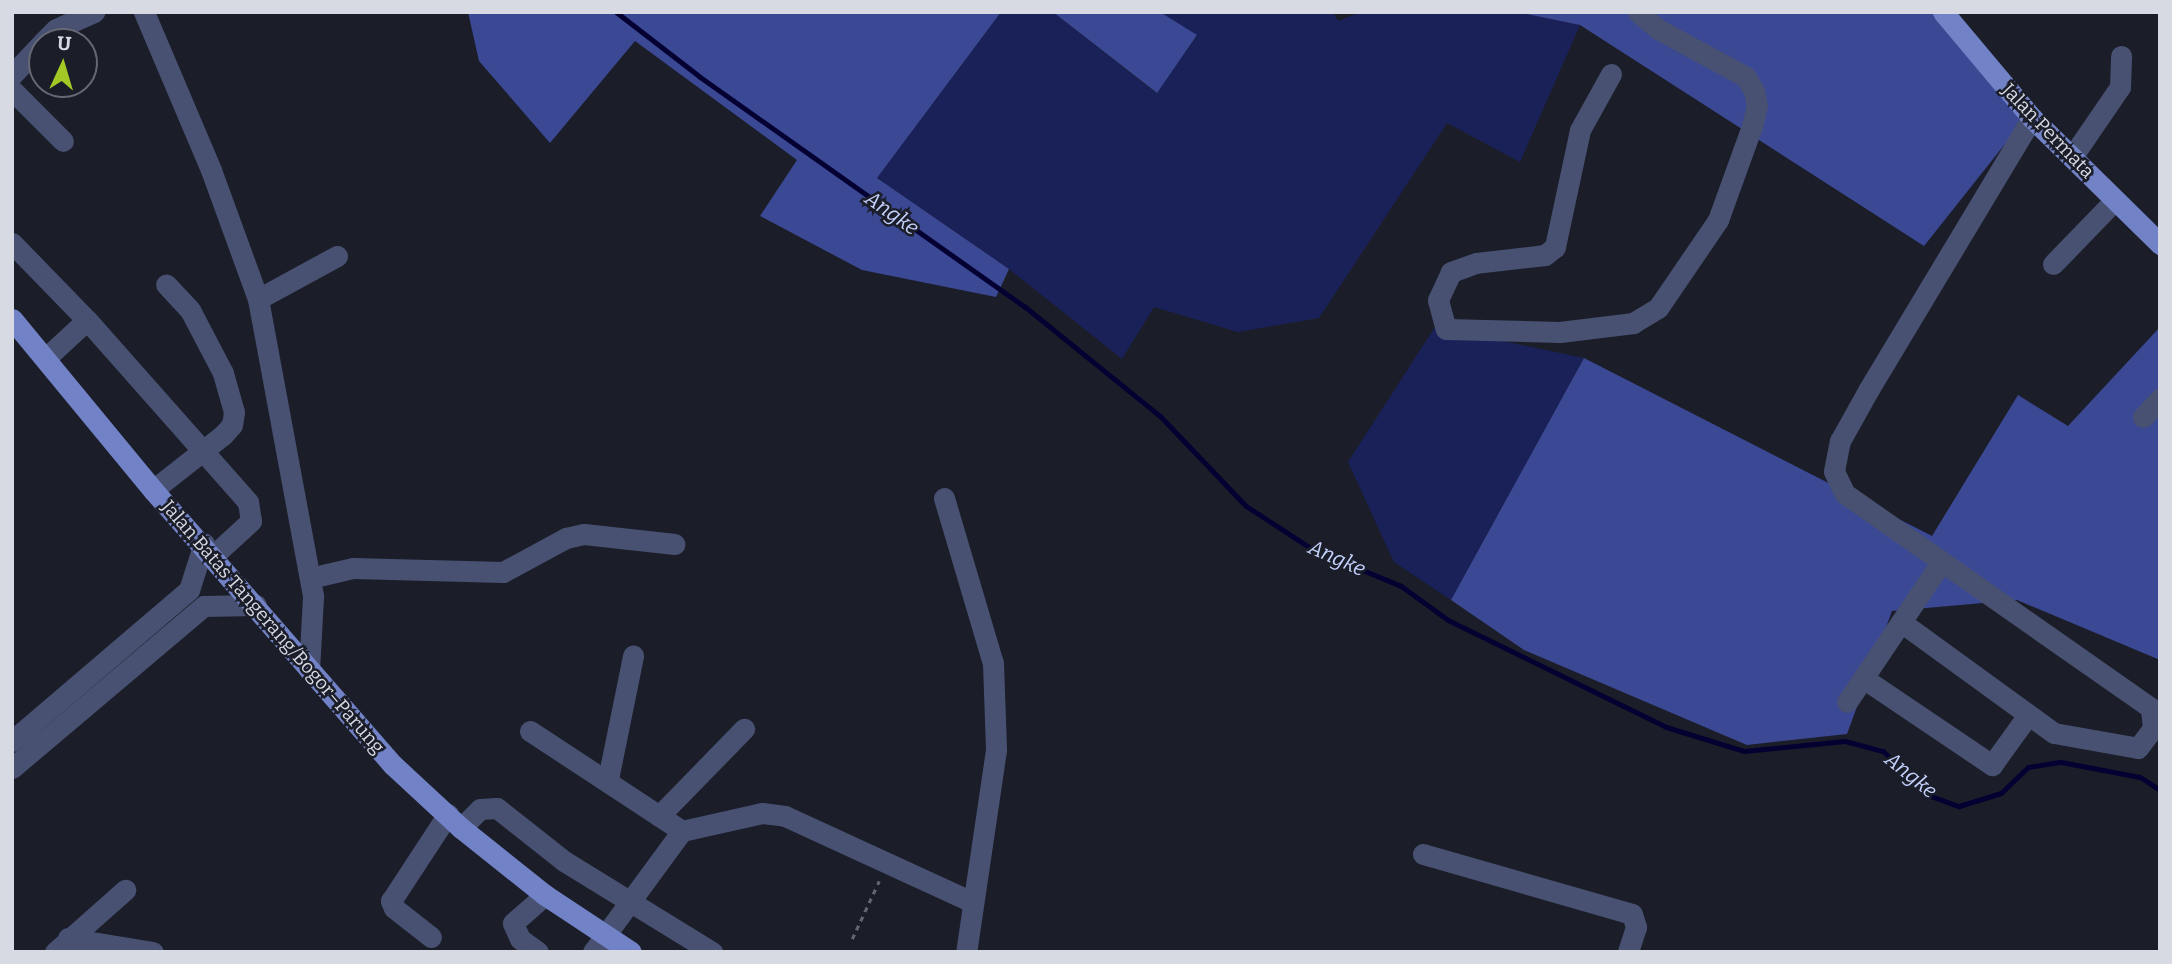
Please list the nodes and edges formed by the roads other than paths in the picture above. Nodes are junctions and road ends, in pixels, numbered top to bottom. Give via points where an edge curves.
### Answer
1 (94, 12) edge
2 (144, 12) edge
3 (1638, 12) edge
4 (1943, 12) edge
5 (59, 28) edge
6 (2121, 56) dead end
7 (28, 57) edge
8 (1611, 74) dead end
9 (12, 75) edge
10 (12, 90) edge
11 (2032, 118) junction
12 (63, 141) dead end
13 (2072, 157) junction
14 (2114, 201) junction
15 (12, 243) edge
16 (2160, 244) edge
17 (337, 256) dead end
18 (2053, 264) dead end
19 (166, 284) dead end
20 (258, 299) junction
21 (12, 319) edge
22 (87, 320) junction
23 (47, 357) junction
24 (2160, 399) edge
25 (2143, 417) dead end
26 (204, 449) junction
27 (153, 490) junction
28 (944, 498) dead end
29 (674, 544) dead end
30 (209, 549) junction
31 (1940, 564) junction
32 (310, 578) junction
33 (189, 590) junction
34 (256, 605) junction
35 (204, 606) junction
36 (1901, 622) junction
37 (633, 656) dead end
38 (309, 670) junction
39 (1863, 678) junction
40 (1847, 702) dead end
41 (2028, 715) junction
42 (744, 729) dead end
43 (530, 731) dead end
44 (12, 741) edge
45 (12, 768) edge
46 (608, 779) junction
47 (660, 816) junction
48 (454, 821) junction
49 (682, 831) junction
50 (1423, 854) dead end
51 (125, 890) dead end
52 (545, 895) junction
53 (972, 902) junction
54 (629, 904) junction
55 (431, 937) dead end
56 (62, 945) edge
57 (618, 945) edge
58 (153, 952) edge
59 (538, 952) edge
60 (593, 952) edge
61 (712, 952) edge
62 (966, 952) edge
63 (1629, 952) edge

1 - 5 street
2 - 20 street via 211,170
3 - 8 street via 1658,29 1736,71 1754,91 1757,106 1752,126 1717,220 1658,308 1633,323 1560,332 1446,328 1438,300 1451,272 1476,263 1545,255 1555,247 1580,130
4 - 11 main road, Jalan Permata
6 - 13 street via 2120,87
7 - 9 street
10 - 12 street
11 - 13 main road, Jalan Permata
11 - 31 street via 1869,389 1834,458 1836,479 1844,494
13 - 14 main road, Jalan Permata
14 - 16 main road, Jalan Permata
14 - 18 street
15 - 22 street
17 - 20 street
19 - 26 street via 190,310 230,392 232,425
20 - 32 street
21 - 23 main road, Jalan Batas Tangerang/Bogor–Parung
22 - 23 street
22 - 26 street
23 - 27 main road, Jalan Batas Tangerang/Bogor–Parung
24 - 25 street
26 - 27 street
26 - 30 street via 253,509 251,521
27 - 30 main road, Jalan Batas Tangerang/Bogor–Parung
28 - 53 street via 993,663 996,750
29 - 32 street via 584,534 566,538 503,572 353,568
30 - 33 street
30 - 34 main road, Jalan Batas Tangerang/Bogor–Parung
31 - 36 street
31 - 41 street via 2151,708 2155,720 2138,748 2054,733
32 - 38 street
33 - 35 street
33 - 44 street
34 - 35 street
34 - 38 main road, Jalan Batas Tangerang/Bogor–Parung
35 - 45 street
36 - 39 street
36 - 41 street
37 - 46 street
38 - 48 main road, Jalan Batas Tangerang/Bogor–Parung via 365,736
39 - 40 street
39 - 41 street via 1992,765
42 - 47 street
43 - 46 street
46 - 47 street
47 - 49 street
48 - 52 main road, Jalan Batas Tangerang/Bogor–Parung
48 - 54 street via 480,809 497,808
48 - 55 street via 391,901
49 - 53 street via 773,812
49 - 54 street
50 - 63 street via 1632,914 1636,927
51 - 56 street
52 - 57 main road, Jalan Batas Tangerang/Bogor–Parung
52 - 59 street via 513,923 520,939
53 - 62 street
54 - 57 street
54 - 61 street
56 - 58 street
57 - 60 street

